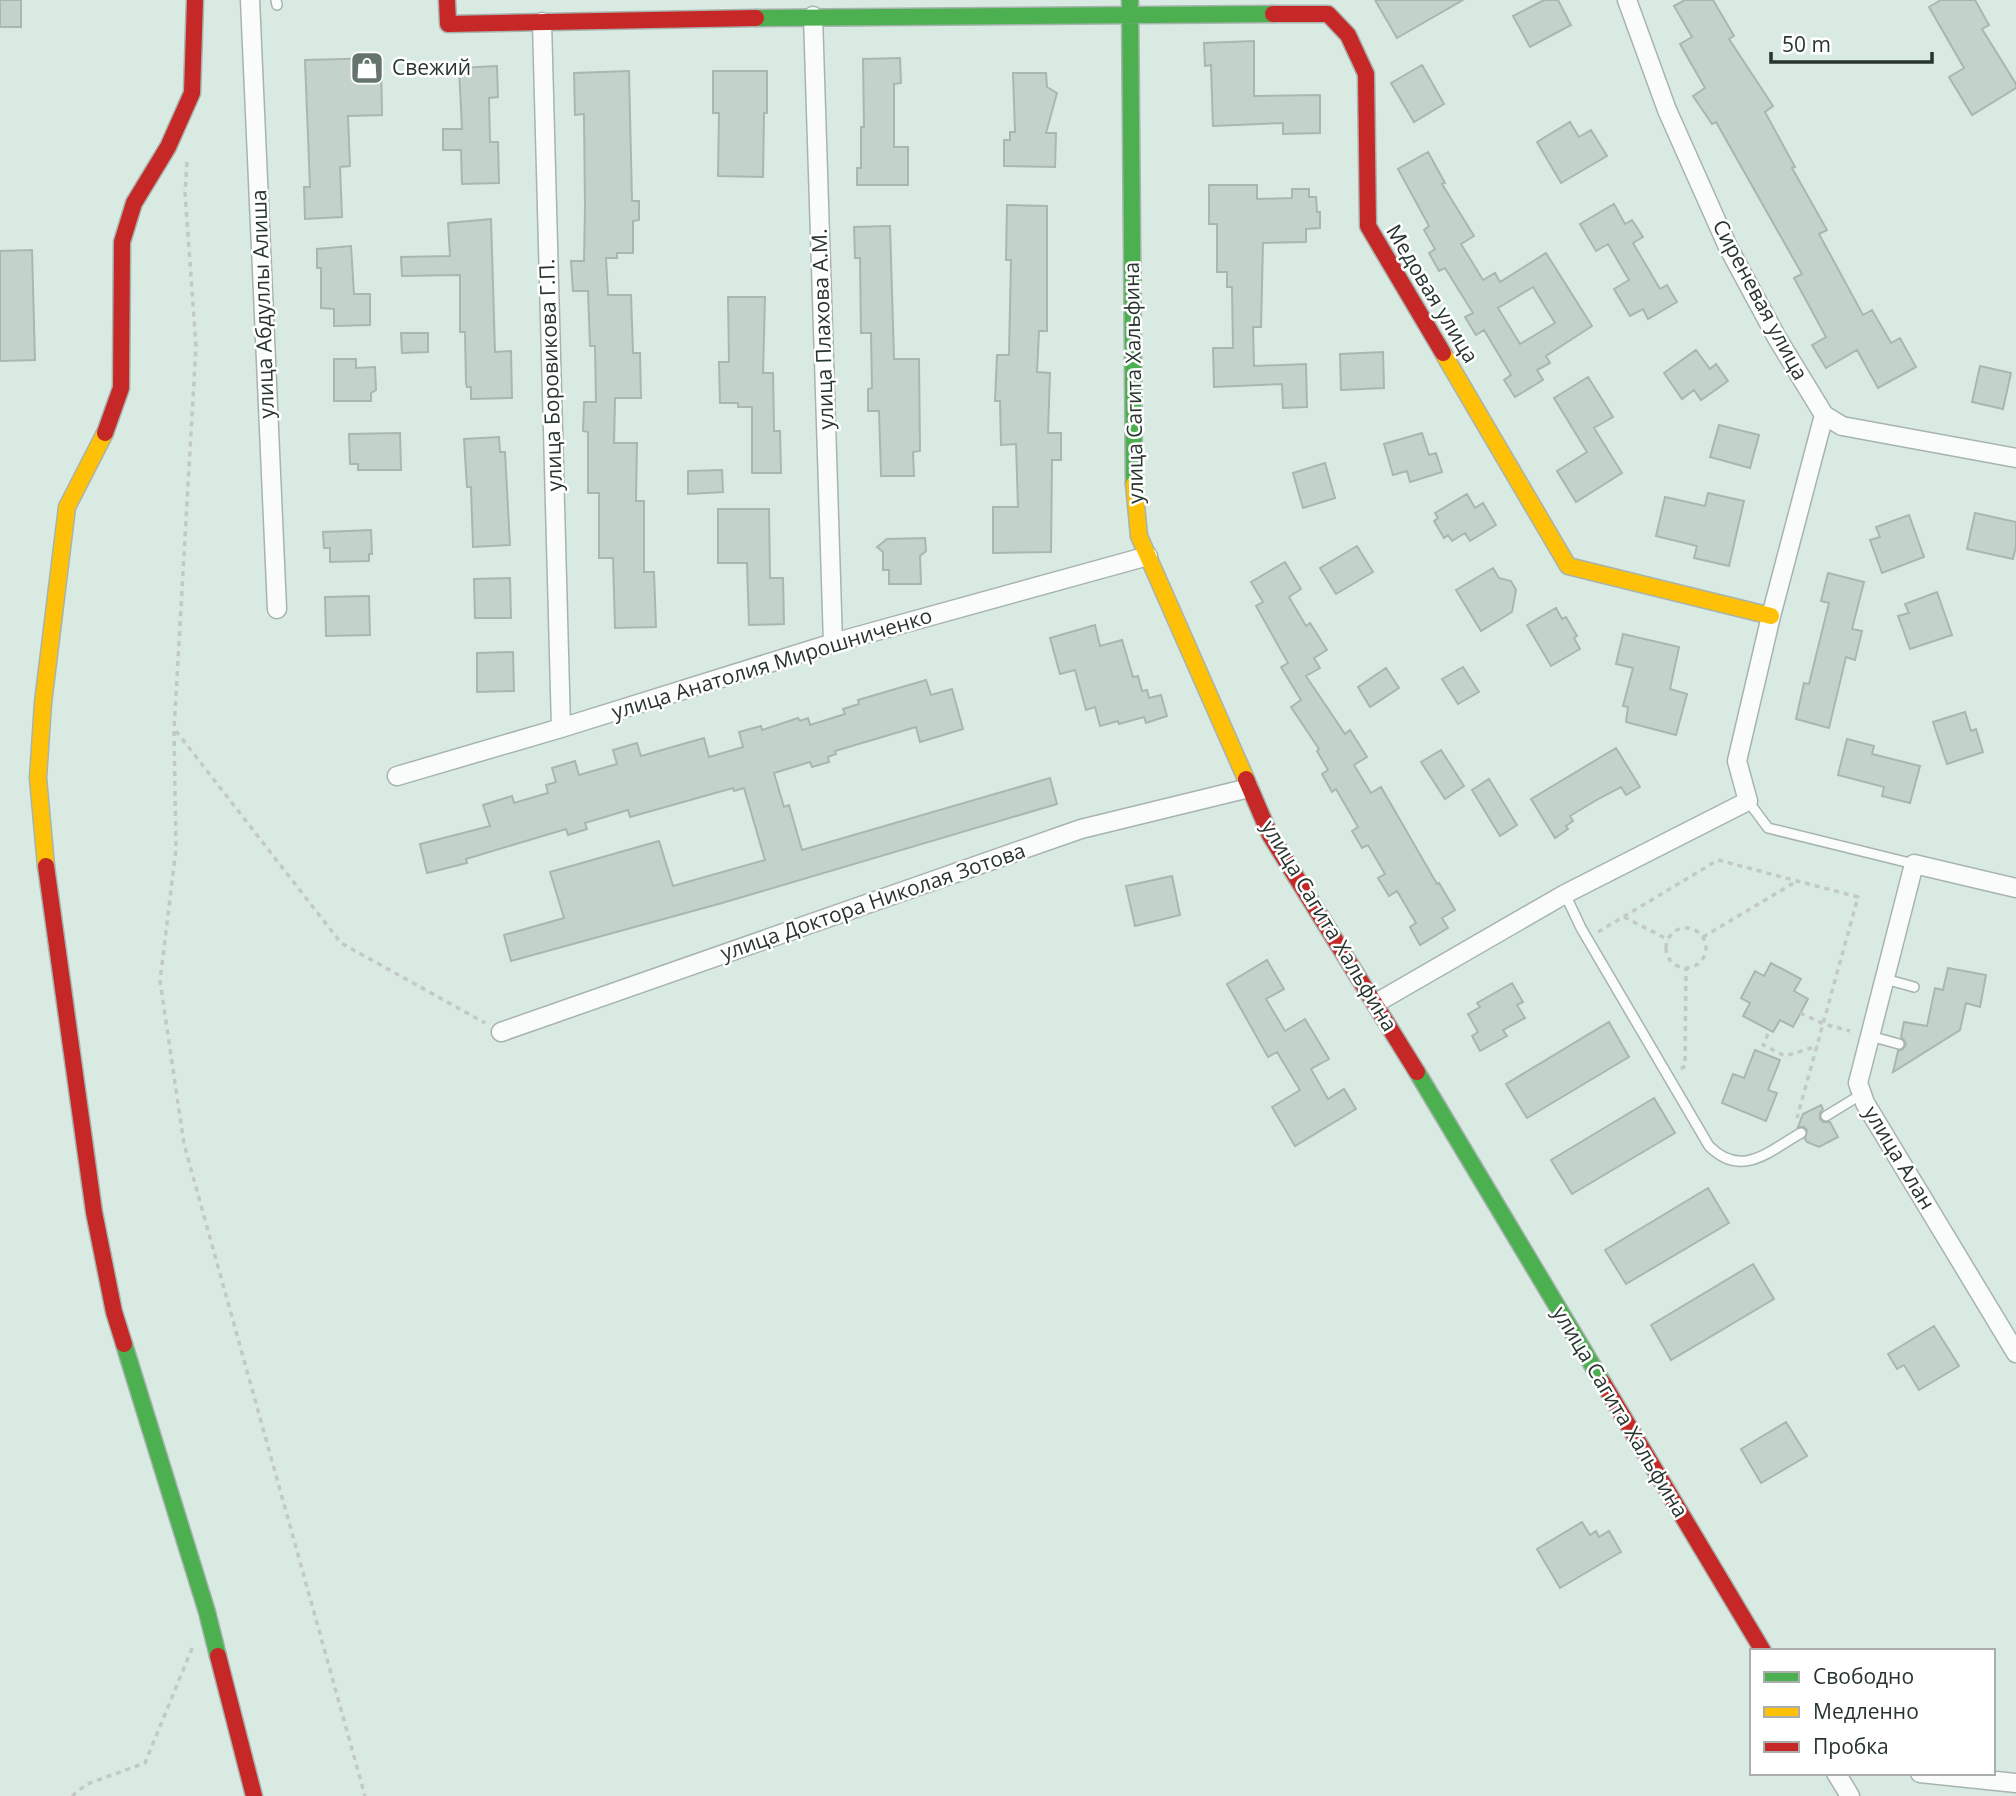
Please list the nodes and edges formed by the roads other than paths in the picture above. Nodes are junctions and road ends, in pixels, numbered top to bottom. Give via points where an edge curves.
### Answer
1 (195, 0) edge
2 (250, 0) edge
3 (447, 0) edge
4 (1628, 0) edge
5 (1130, 6) edge
6 (813, 16) junction
7 (542, 22) junction
8 (1824, 415) junction
9 (2016, 458) edge
10 (1148, 556) junction
11 (276, 609) dead end
12 (1771, 616) junction
13 (833, 643) junction
14 (561, 728) junction
15 (397, 776) dead end
16 (1250, 788) junction
17 (1748, 801) junction
18 (1913, 864) junction
19 (2016, 888) edge
20 (1565, 894) junction
21 (1885, 979) junction
22 (1914, 987) dead end
23 (1376, 1003) junction
24 (501, 1032) road end
25 (1870, 1036) junction
26 (1899, 1044) dead end
27 (1862, 1094) junction
28 (1826, 1115) dead end
29 (1801, 1133) dead end
30 (2016, 1353) edge
31 (1762, 1649) edge
32 (1837, 1775) edge
33 (1939, 1775) edge
34 (2016, 1783) edge
35 (254, 1796) edge
36 (1850, 1796) edge

1 - 35 street via 192,93 168,147 134,202 122,242 117,410 67,507 38,778 96,1225 114,1312 207,1612
2 - 11 street, улица Абдуллы Алиша
3 - 7 street, Медовая улица via 448,24
4 - 8 street, Сиреневая улица via 1667,110 1728,247
5 - 6 street, Медовая улица
5 - 10 street, улица Сагита Хальфина via 1134,480 1139,536
5 - 12 street, Медовая улица via 1328,15 1348,35 1366,74 1368,226 1568,566
6 - 7 street, Медовая улица
6 - 13 street, улица Плахова А.М.
7 - 14 street, улица Боровикова Г.П.
8 - 9 street via 1842,426
8 - 12 street
10 - 13 street, улица Анатолия Мирошниченко
10 - 16 street, улица Сагита Хальфина
12 - 17 street via 1737,761
13 - 14 street, улица Анатолия Мирошниченко
14 - 15 street, улица Анатолия Мирошниченко
16 - 23 street, улица Сагита Хальфина via 1270,835
16 - 24 street, улица Доктора Николая Зотова via 1081,829
17 - 18 lane via 1768,828
17 - 20 street
18 - 19 street
18 - 21 street, улица Алан
20 - 23 street
20 - 29 lane via 1709,1146 1728,1161 1739,1163
21 - 22 lane
21 - 25 street, улица Алан
23 - 31 street, улица Сагита Хальфина
25 - 26 lane
25 - 27 street, улица Алан via 1858,1083
27 - 28 lane
27 - 30 street, улица Алан
32 - 36 street
33 - 34 street

